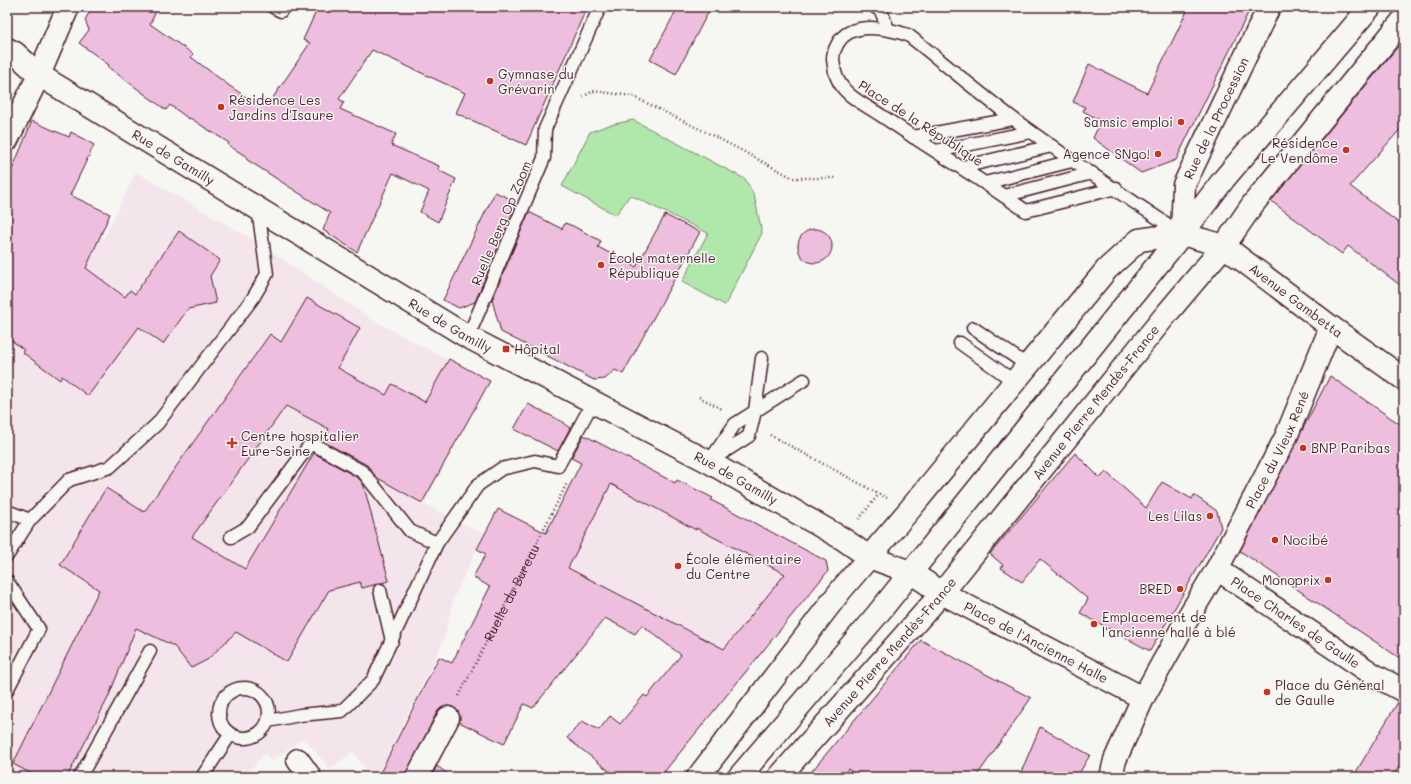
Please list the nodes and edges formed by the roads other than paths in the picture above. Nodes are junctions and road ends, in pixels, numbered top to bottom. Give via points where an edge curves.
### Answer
1 (68, 7) edge
2 (600, 7) edge
3 (875, 7) edge
4 (1269, 7) edge
5 (1370, 7) edge
6 (1404, 19) edge
7 (888, 29) junction
8 (7, 49) edge
9 (39, 75) junction
10 (1013, 119) junction
11 (1031, 132) junction
12 (913, 137) junction
13 (7, 140) edge
14 (1052, 146) junction
15 (936, 151) junction
16 (1072, 161) junction
17 (962, 167) junction
18 (1092, 173) junction
19 (985, 183) junction
20 (1116, 188) junction
21 (1004, 196) junction
22 (258, 209) junction
23 (1182, 234) junction
24 (1224, 246) junction
25 (1331, 326) junction
26 (973, 328) dead end
27 (468, 337) junction
28 (960, 343) dead end
29 (762, 358) dead end
30 (1021, 373) junction
31 (1404, 379) edge
32 (804, 380) dead end
33 (593, 402) junction
34 (755, 411) junction
35 (746, 423) junction
36 (709, 462) junction
37 (7, 511) edge
38 (30, 520) junction
39 (231, 537) dead end
40 (437, 543) junction
41 (7, 556) edge
42 (869, 557) junction
43 (1217, 569) junction
44 (910, 572) junction
45 (7, 581) edge
46 (380, 590) dead end
47 (942, 593) junction
48 (392, 641) junction
49 (150, 651) dead end
50 (7, 690) edge
51 (1404, 691) edge
52 (1143, 698) junction
53 (448, 718) road end
54 (268, 720) junction
55 (230, 735) junction
56 (80, 777) edge
57 (202, 777) edge
58 (417, 777) edge
59 (698, 777) edge
60 (739, 777) edge
61 (779, 777) edge
62 (1111, 777) edge

1 - 9 street
2 - 27 lane, Ruelle Berg Op Zoom via 546,128 544,158
3 - 7 lane via 881,12
4 - 23 street, Rue de la Procession via 1184,185
5 - 23 street via 1224,179
6 - 24 street, Avenue Pierre Mendès-France via 1253,204
7 - 10 lane, Place de la République via 908,35
7 - 12 lane, Place de la République via 852,30 840,39 833,54 834,72 841,86 854,97
8 - 9 street, Rue de Gamilly
9 - 13 street
9 - 22 street, Rue de Gamilly
10 - 11 lane, Place de la République
10 - 12 lane
11 - 14 lane, Place de la République
11 - 15 lane
12 - 15 lane, Place de la République
14 - 16 lane, Place de la République
14 - 17 lane
15 - 17 lane, Place de la République
16 - 18 lane, Place de la République
16 - 19 lane
17 - 19 lane, Place de la République
18 - 20 lane, Place de la République
18 - 21 lane
19 - 21 lane, Place de la République
20 - 21 lane, Place de la République via 1026,211
20 - 23 lane, Place de la République
22 - 27 street, Rue de Gamilly
22 - 38 lane via 267,274 253,298 157,424 110,467 69,480
23 - 24 street, Avenue Gambetta
23 - 30 street via 1139,240 1107,269
23 - 44 street
24 - 25 street, Avenue Gambetta
24 - 47 street, Avenue Pierre Mendès-France
25 - 31 street, Avenue Gambetta
25 - 43 street, Place du Vieux René via 1286,437
26 - 30 lane
27 - 33 street, Rue de Gamilly
28 - 30 lane
29 - 34 lane
30 - 42 street
32 - 34 lane
33 - 36 street, Rue de Gamilly
33 - 40 lane via 558,466 535,461 501,469 478,485
34 - 35 lane
35 - 36 lane via 735,424
35 - 36 lane via 749,436
36 - 42 street, Rue de Gamilly via 843,539
37 - 38 lane
38 - 41 lane
39 - 40 lane via 248,527 311,442 363,472 410,531
40 - 48 lane
42 - 44 street, Rue de Gamilly
42 - 59 street
43 - 51 street, Place Charles de Gaulle via 1374,675
43 - 52 street
44 - 47 street, Place de l'Ancienne Halle
44 - 60 street via 876,616
45 - 50 lane via 39,629
46 - 48 lane
47 - 52 street, Place de l'Ancienne Halle
47 - 61 street, Avenue Pierre Mendès-France
48 - 54 lane via 373,680 342,711
49 - 56 lane
52 - 62 street via 1115,760
53 - 58 street
54 - 55 lane via 259,734 252,737 245,739
54 - 55 lane via 269,712 263,696 248,688 239,688 224,697 219,708 219,721
55 - 57 lane

